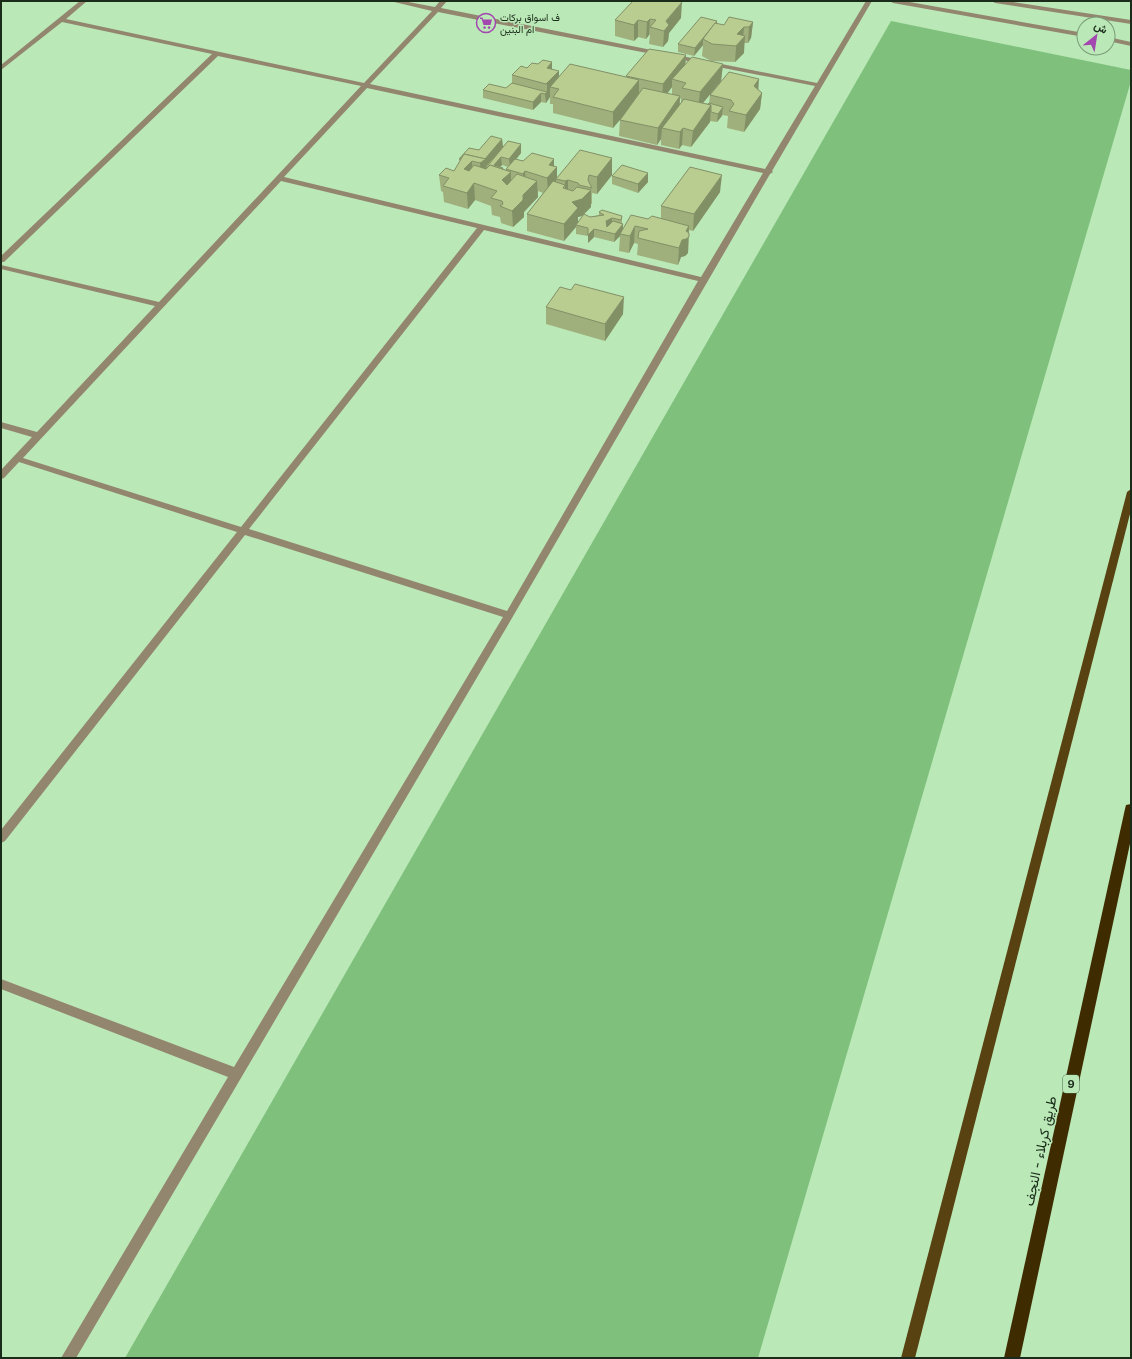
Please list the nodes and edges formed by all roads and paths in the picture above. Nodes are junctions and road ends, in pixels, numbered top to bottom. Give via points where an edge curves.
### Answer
1 (84, 1) edge
2 (393, 1) edge
3 (444, 1) edge
4 (869, 1) edge
5 (893, 1) edge
6 (995, 1) edge
7 (436, 10) junction
8 (1088, 16) edge
9 (61, 20) junction
10 (1116, 20) edge
11 (1116, 21) edge
12 (1131, 22) edge
13 (1131, 30) edge
14 (1076, 34) edge
15 (1131, 35) edge
16 (1117, 41) joint
17 (1131, 44) edge
18 (217, 54) junction
19 (1, 68) edge
20 (366, 84) junction
21 (818, 85) junction
22 (769, 172) junction
23 (279, 178) junction
24 (482, 227) junction
25 (1, 260) edge
26 (1, 267) edge
27 (703, 280) junction
28 (160, 305) junction
29 (1, 425) edge
30 (38, 436) junction
31 (18, 459) junction
32 (1, 476) edge
33 (1131, 492) edge
34 (242, 531) junction
35 (509, 615) junction
36 (1131, 810) edge
37 (1, 838) edge
38 (1, 984) edge
39 (236, 1074) junction
40 (68, 1358) edge
41 (908, 1358) edge
42 (1012, 1358) edge

1 - 9 street
2 - 7 street
3 - 7 street
4 - 21 street
5 - 14 street
6 - 8 street
7 - 20 street
7 - 21 street
9 - 18 street
9 - 19 street
10 - 12 street
11 - 13 street via 1124,23
15 - 16 street via 1127,39
16 - 17 street
18 - 20 street
18 - 25 street
20 - 22 street
20 - 23 street
21 - 22 street
22 - 27 street
23 - 24 street
23 - 28 street
24 - 27 street
24 - 34 street
26 - 28 street
27 - 35 street
28 - 30 street
29 - 30 street
30 - 31 street
31 - 32 street
31 - 34 street
33 - 41 main road
34 - 35 street
34 - 37 street
35 - 39 street
36 - 42 highway, طريق کربلاء - النجف / 9
38 - 39 street
39 - 40 street

